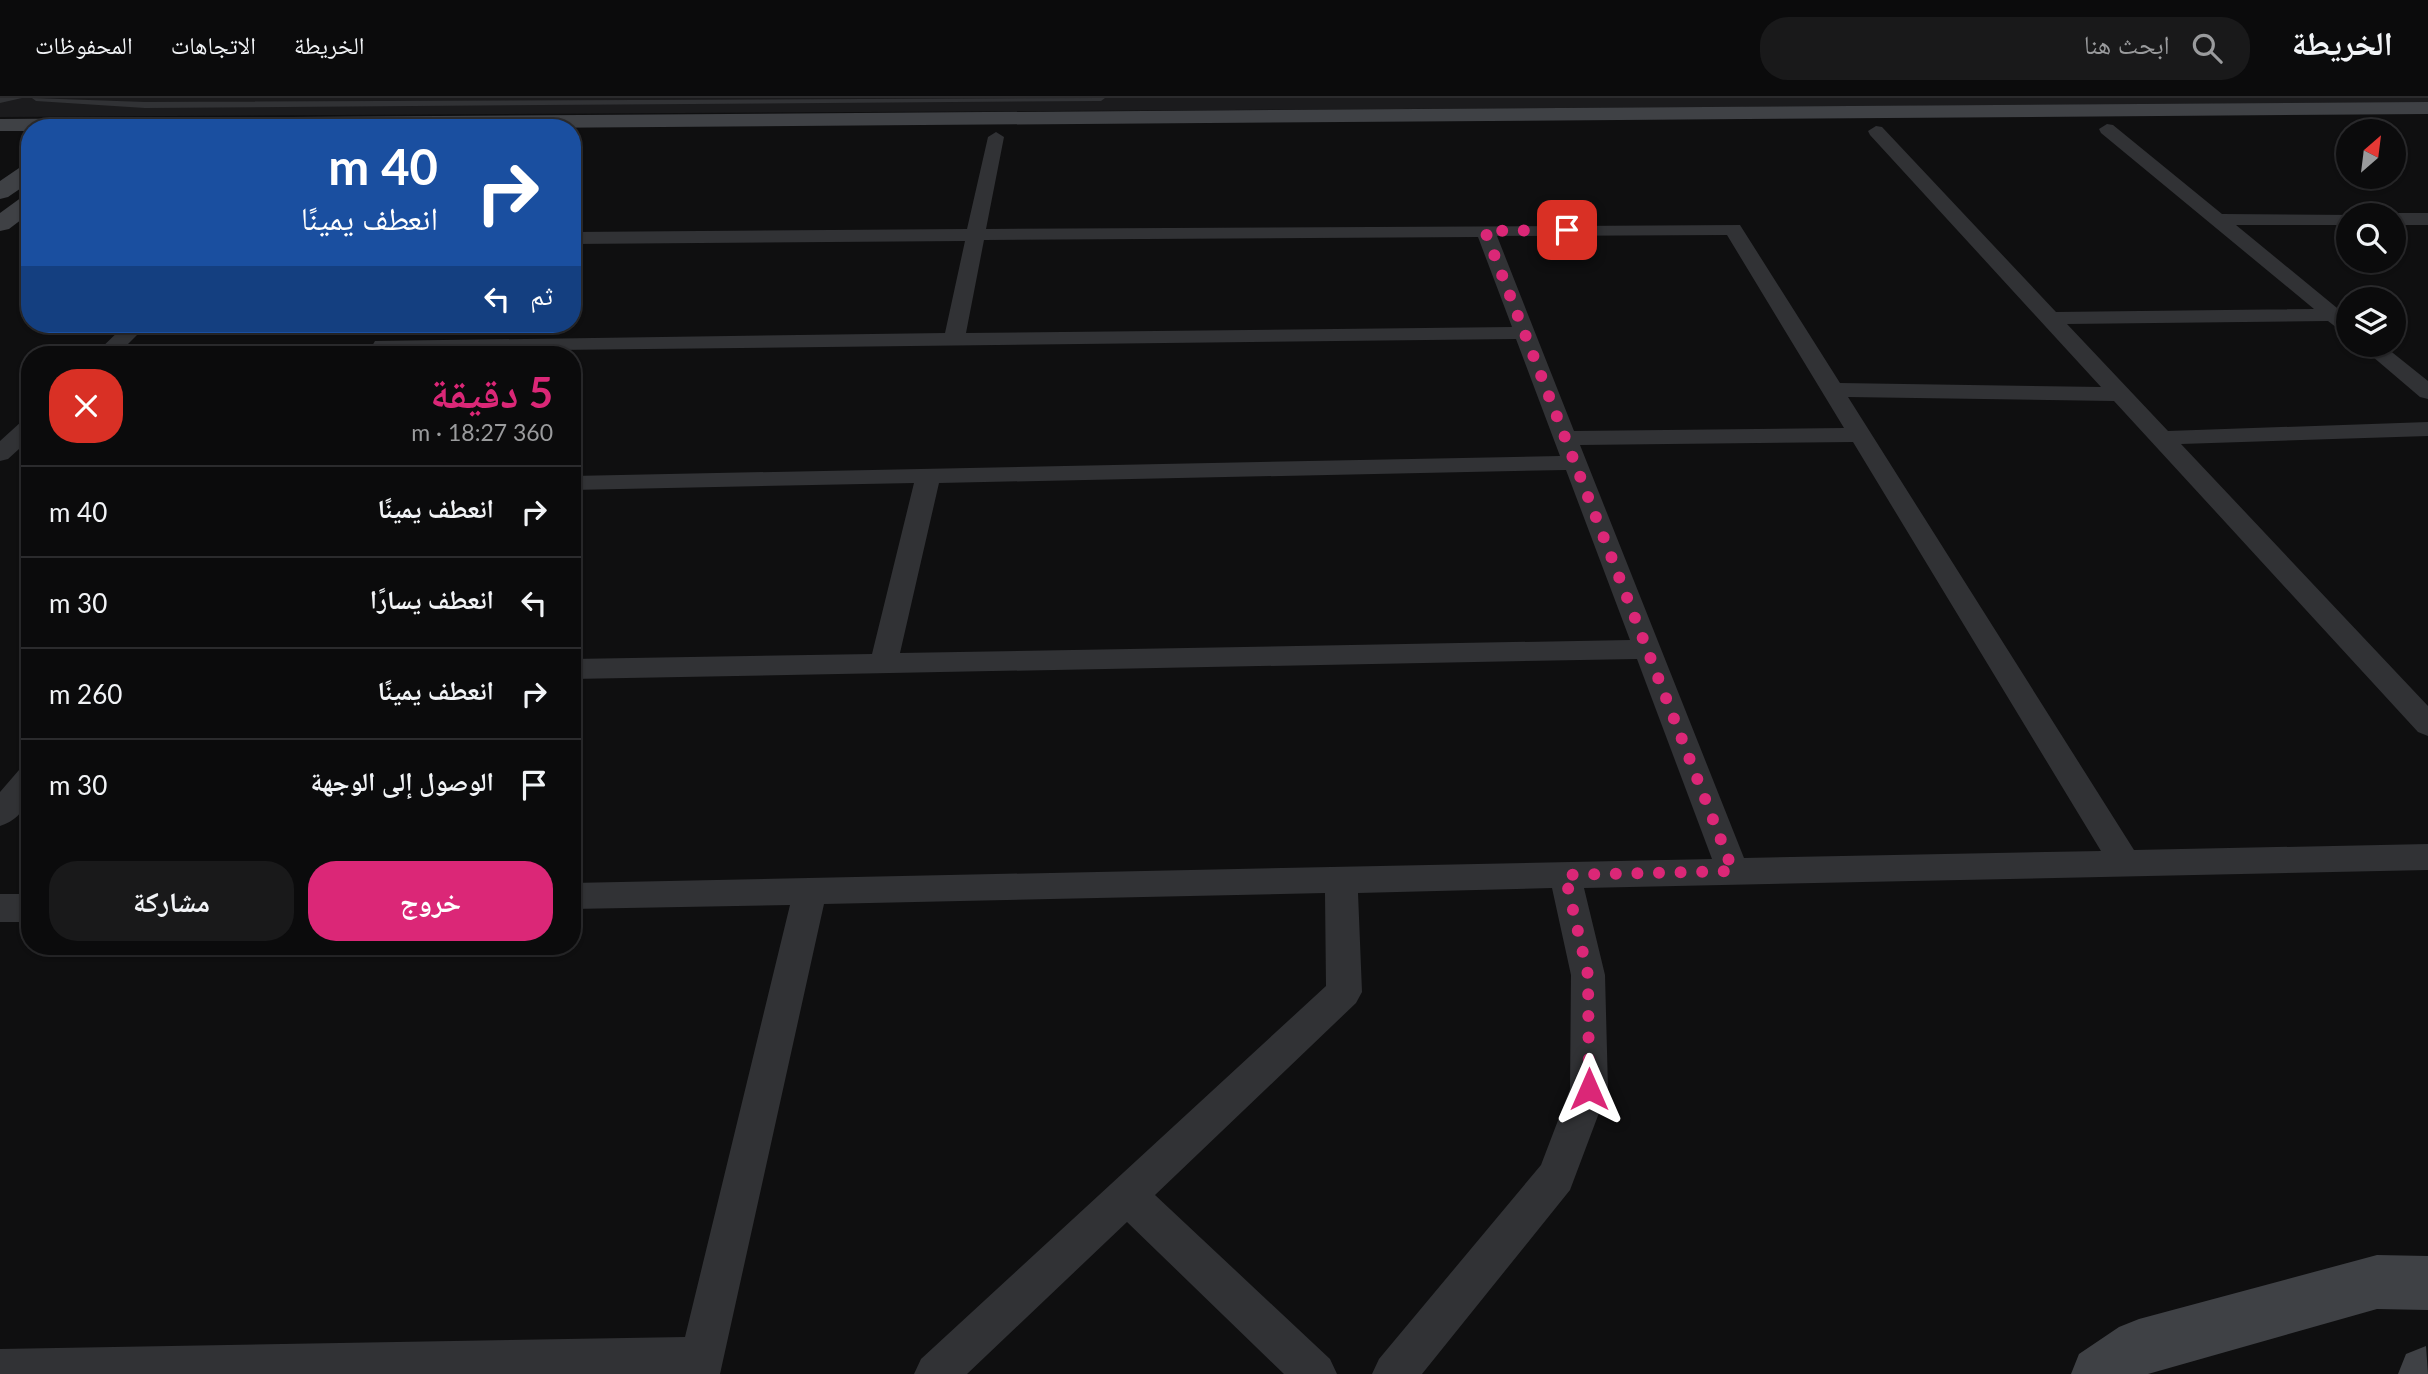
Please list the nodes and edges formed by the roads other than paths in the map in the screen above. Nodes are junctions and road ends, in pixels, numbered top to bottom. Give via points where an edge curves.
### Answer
1 (18, 98) edge
2 (36, 98) edge
3 (1002, 98) edge
4 (1101, 98) edge
5 (0, 100) edge
6 (501, 100) edge
7 (2428, 108) edge
8 (581, 122) edge
9 (0, 125) edge
10 (21, 125) edge
11 (2428, 126) edge
12 (2107, 129) junction
13 (1876, 131) junction
14 (996, 137) junction
15 (581, 141) edge
16 (0, 146) edge
17 (21, 146) edge
18 (21, 177) edge
19 (0, 192) edge
20 (21, 209) edge
21 (2336, 219) edge
22 (2406, 219) edge
23 (2428, 219) edge
24 (2218, 220) junction
25 (0, 224) edge
26 (1485, 231) junction
27 (976, 235) junction
28 (581, 238) edge
29 (2336, 316) edge
30 (2050, 318) junction
31 (2336, 321) edge
32 (128, 333) edge
33 (1524, 333) junction
34 (954, 340) junction
35 (115, 346) edge
36 (581, 347) edge
37 (2385, 357) edge
38 (1833, 390) junction
39 (2428, 392) edge
40 (2120, 394) junction
41 (2428, 429) edge
42 (21, 434) edge
43 (1861, 435) junction
44 (1565, 438) junction
45 (2161, 438) junction
46 (21, 452) edge
47 (0, 453) edge
48 (1575, 463) junction
49 (928, 476) junction
50 (581, 483) edge
51 (1647, 649) junction
52 (884, 663) junction
53 (581, 669) edge
54 (2428, 725) edge
55 (21, 789) edge
56 (0, 814) edge
57 (2428, 857) edge
58 (2126, 863) junction
59 (1733, 871) junction
60 (1565, 875) junction
61 (1341, 880) junction
62 (810, 891) junction
63 (581, 896) edge
64 (0, 908) edge
65 (21, 908) edge
66 (1127, 1195) junction
67 (2428, 1283) edge
68 (700, 1366) edge
69 (261, 1370) edge
70 (0, 1371) edge
71 (936, 1374) edge
72 (1315, 1374) edge
73 (1394, 1374) edge
74 (2099, 1374) edge

1 - 5 lane
2 - 6 lane via 145,105
3 - 4 lane
3 - 6 lane
7 - 8 main road
9 - 10 main road
11 - 12 main road
12 - 13 main road
12 - 24 street
13 - 14 main road
13 - 30 street
14 - 15 main road
14 - 27 street
16 - 17 main road
18 - 19 main road
20 - 25 main road
21 - 24 street
22 - 23 street
24 - 29 street
26 - 27 street
26 - 33 street
26 - 38 street via 1733,229
27 - 28 street
27 - 34 street
30 - 31 street
30 - 40 street
32 - 35 street
33 - 34 street
33 - 44 street
34 - 36 street
37 - 39 street
38 - 40 street
38 - 43 street
40 - 45 street
41 - 45 street
42 - 47 street
43 - 44 street
43 - 58 street
44 - 48 street
45 - 54 street
46 - 47 street
48 - 49 street
48 - 51 street
49 - 50 street
49 - 52 street
51 - 52 street
51 - 59 street
52 - 53 street
55 - 56 street
57 - 58 street
58 - 59 street
59 - 60 street
60 - 61 street
60 - 73 street via 1588,975 1589,1089 1556,1177
61 - 62 street
61 - 66 street via 1344,992
62 - 63 street
62 - 68 street
64 - 65 street
66 - 71 street
66 - 72 street
67 - 74 main road via 2376,1282 2165,1339 2138,1347
68 - 69 street
69 - 70 street

